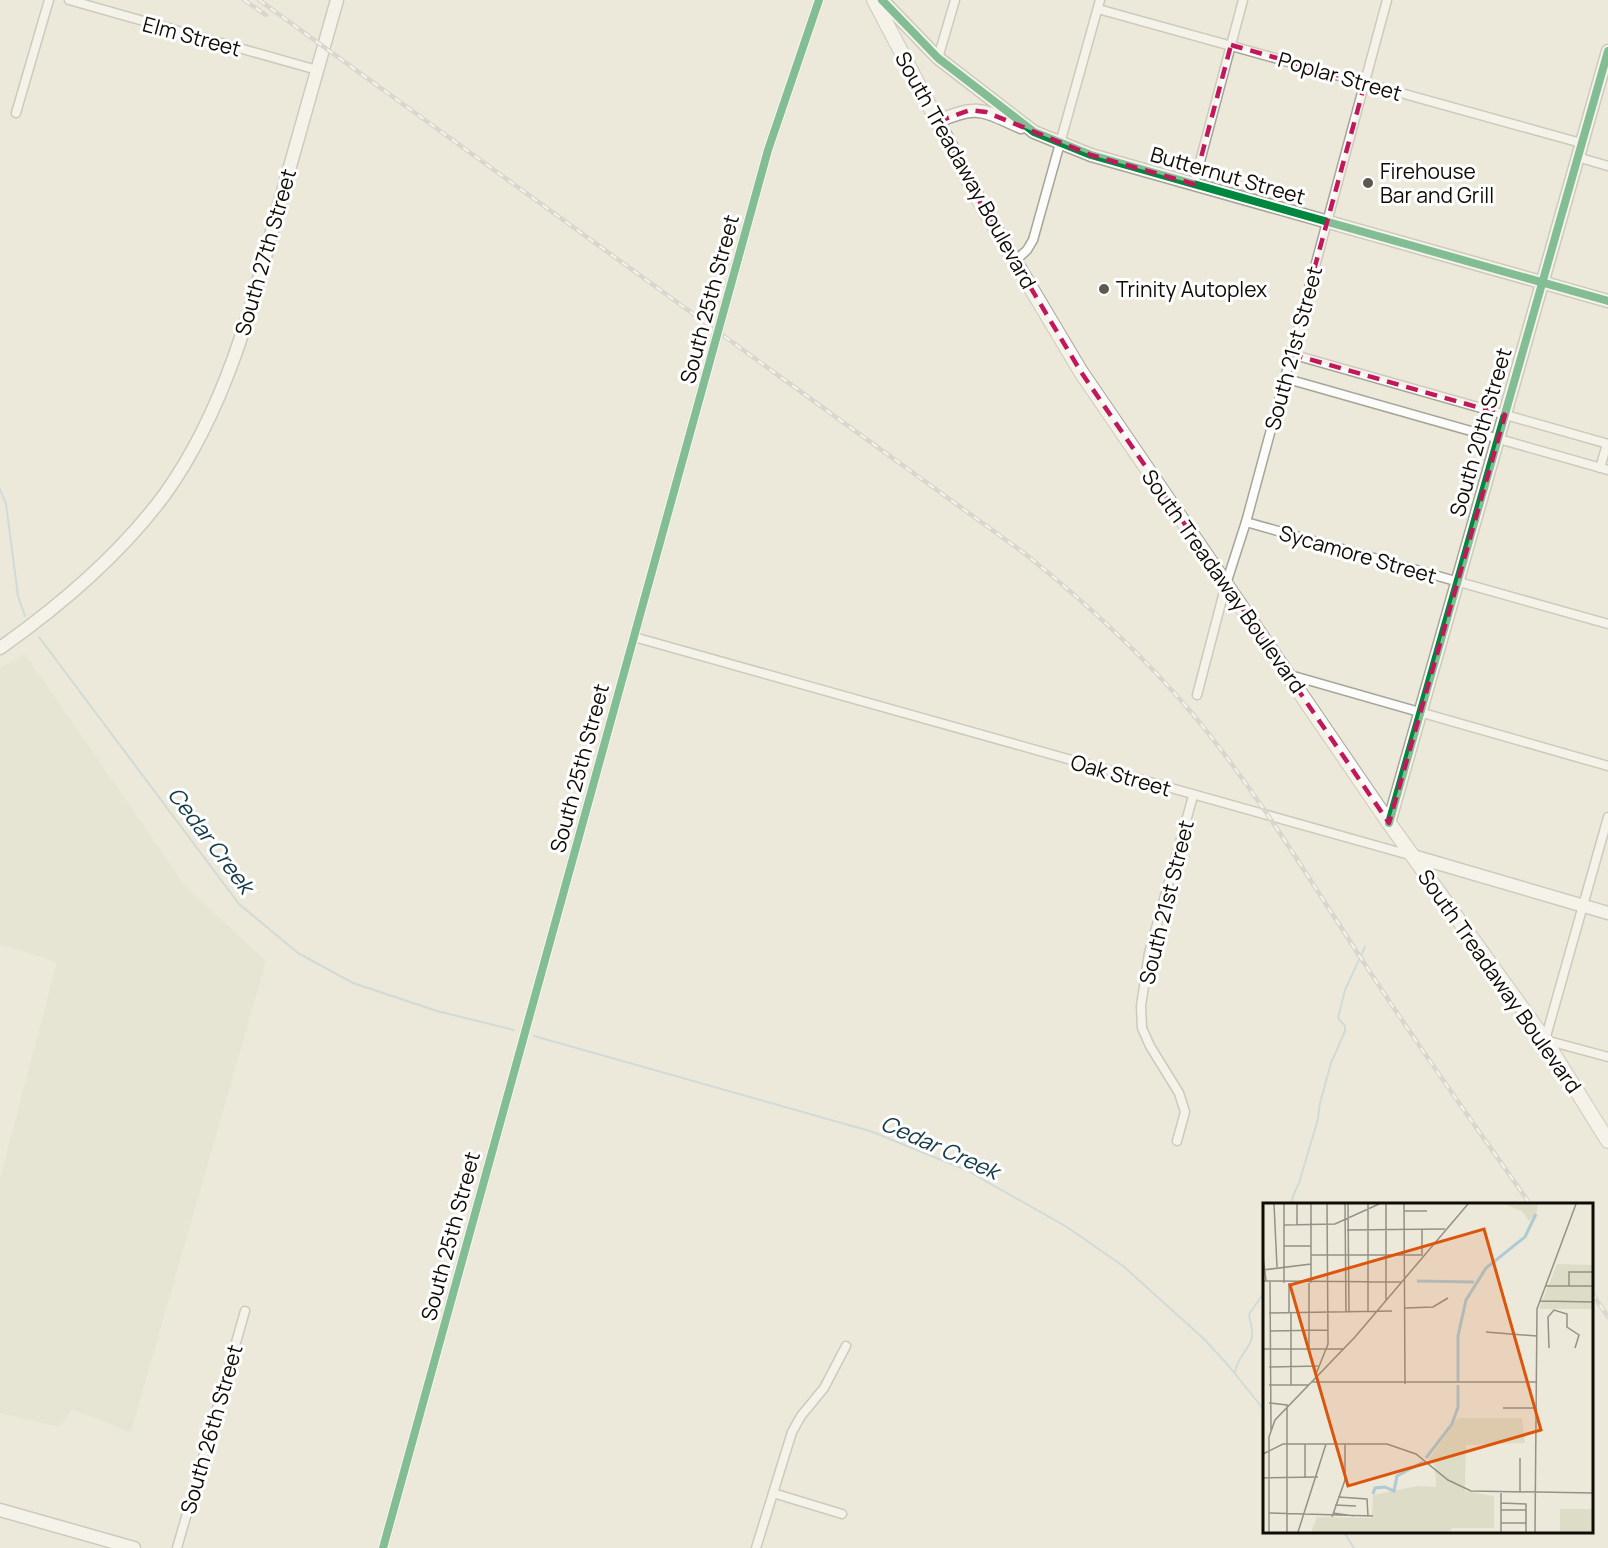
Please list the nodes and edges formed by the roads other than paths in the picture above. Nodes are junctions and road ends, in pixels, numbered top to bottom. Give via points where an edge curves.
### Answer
1 (49, 0) edge
2 (69, 0) edge
3 (337, 0) edge
4 (819, 0) edge
5 (874, 0) edge
6 (882, 0) edge
7 (955, 0) edge
8 (1243, 0) edge
9 (1387, 0) edge
10 (1099, 4) edge
11 (1231, 45) junction
12 (1608, 51) edge
13 (938, 58) junction
14 (317, 70) junction
15 (1365, 83) junction
16 (16, 113) dead end
17 (939, 121) junction
18 (1034, 132) junction
19 (1581, 143) junction
20 (1061, 144) junction
21 (1577, 157) junction
22 (1608, 166) edge
23 (1194, 184) junction
24 (1326, 222) junction
25 (1015, 261) junction
26 (1541, 282) junction
27 (1608, 301) edge
28 (1291, 354) junction
29 (1284, 378) junction
30 (1505, 415) junction
31 (1499, 438) junction
32 (1607, 444) edge
33 (1604, 469) edge
34 (1246, 522) junction
35 (1457, 582) junction
36 (1226, 584) junction
37 (1608, 624) edge
38 (634, 637) junction
39 (0, 648) edge
40 (1290, 675) junction
41 (1197, 695) dead end
42 (1420, 712) junction
43 (1608, 766) edge
44 (1193, 796) junction
45 (1608, 817) edge
46 (1389, 823) junction
47 (1413, 856) junction
48 (1583, 906) junction
49 (1608, 913) edge
50 (1545, 1040) junction
51 (1608, 1057) edge
52 (1177, 1141) dead end
53 (1608, 1141) edge
54 (245, 1311) dead end
55 (846, 1346) dead end
56 (772, 1493) junction
57 (0, 1510) edge
58 (842, 1514) dead end
59 (134, 1548) edge
60 (177, 1548) edge
61 (383, 1548) edge
62 (756, 1548) edge

1 - 16 street
2 - 14 street, Elm Street
3 - 14 street, South 27th Street
4 - 38 street, South 25th Street via 768,150
5 - 17 main road, South Treadaway Boulevard
6 - 13 street, Butternut Street
7 - 13 street
8 - 11 street
9 - 15 street, South 21st Street
10 - 11 street, Poplar Street
10 - 20 street
11 - 15 street, Poplar Street
11 - 23 street
12 - 19 street, South 20th Street
13 - 18 street, Butternut Street
14 - 39 street, South 27th Street via 262,271 225,382 193,449 133,533 35,623
15 - 19 street, Poplar Street
15 - 24 street, South 21st Street
17 - 18 street via 970,110 986,112
17 - 25 main road, South Treadaway Boulevard
18 - 20 street, Butternut Street
19 - 21 street, South 20th Street
20 - 23 street, Butternut Street
20 - 25 street via 1033,240
21 - 22 street
21 - 26 street, South 20th Street
23 - 24 street, Butternut Street
24 - 26 street, Butternut Street
24 - 28 street, South 21st Street
25 - 36 main road, South Treadaway Boulevard via 1081,372
26 - 27 street, Butternut Street
26 - 30 street, South 20th Street
28 - 29 street, South 21st Street
28 - 30 street
29 - 31 street
29 - 34 street, South 21st Street
30 - 31 street, South 20th Street
30 - 32 street
31 - 33 street
31 - 35 street, South 20th Street
32 - 33 street
34 - 35 street, Sycamore Street
34 - 36 street, South 21st Street
35 - 37 street, Sycamore Street
35 - 42 street, South 20th Street
36 - 40 main road, South Treadaway Boulevard
36 - 41 street, South 21st Street
38 - 44 street, Oak Street
38 - 61 street, South 25th Street
40 - 42 street
40 - 46 main road, South Treadaway Boulevard
42 - 43 street
42 - 46 street, South 20th Street
44 - 47 street, Oak Street
44 - 52 street, South 21st Street via 1149,953 1141,1006 1142,1028 1179,1093 1185,1112
45 - 48 street
46 - 47 main road, South Treadaway Boulevard
47 - 48 street, Oak Street
47 - 50 main road, South Treadaway Boulevard
48 - 49 street, Oak Street
48 - 50 street
50 - 51 street
50 - 53 main road, South Treadaway Boulevard
54 - 60 street, South 26th Street
55 - 56 street via 824,1388 792,1432
56 - 58 street
56 - 62 street
57 - 59 street

